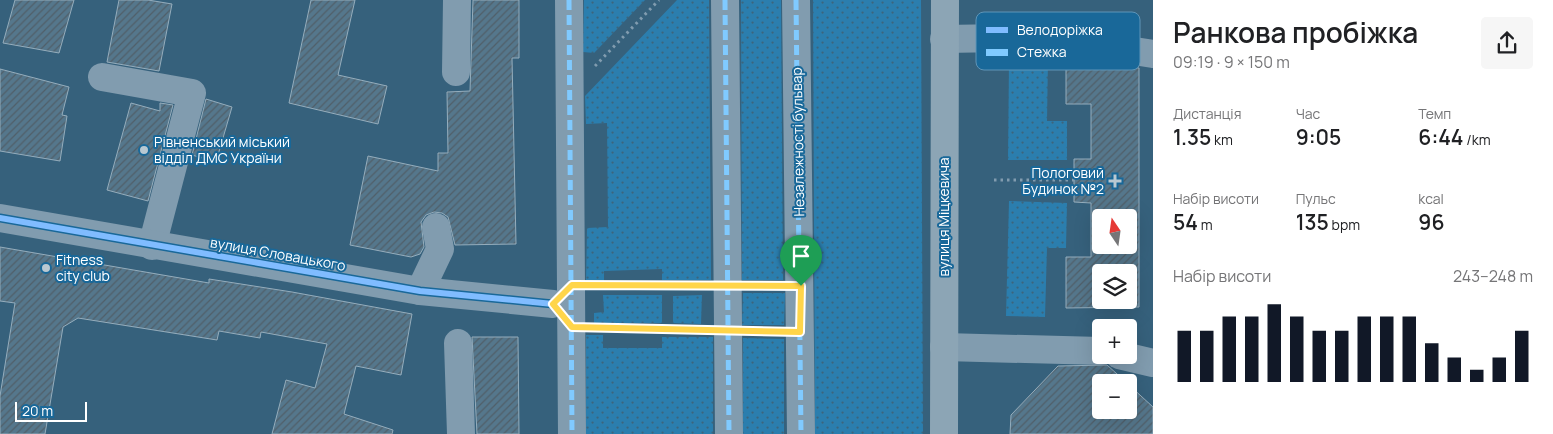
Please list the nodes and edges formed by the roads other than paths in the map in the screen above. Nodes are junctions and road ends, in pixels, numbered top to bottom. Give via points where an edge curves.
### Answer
1 (457, 0) edge
2 (569, 0) edge
3 (725, 0) edge
4 (796, 0) edge
5 (945, 0) edge
6 (944, 38) junction
7 (976, 38) edge
8 (1140, 52) edge
9 (1153, 54) edge
10 (456, 72) dead end
11 (102, 77) dead end
12 (0, 218) edge
13 (436, 227) dead end
14 (152, 246) junction
15 (420, 291) junction
16 (553, 304) dead end
17 (458, 343) dead end
18 (944, 347) junction
19 (1092, 351) edge
20 (1137, 359) edge
21 (1153, 363) edge
22 (462, 434) edge
23 (572, 434) edge
24 (728, 434) edge
25 (801, 434) edge
26 (944, 434) edge

1 - 10 street
2 - 23 street
3 - 24 street
4 - 25 street, Незалежності бульвар
5 - 6 main road, вулиця Міцкевича
6 - 7 street
6 - 18 main road, вулиця Міцкевича
8 - 9 street
11 - 14 street via 192,93
12 - 14 street, вулиця Словацького
13 - 15 street via 440,249
14 - 15 street, вулиця Словацького
15 - 16 street, вулиця Словацького
17 - 22 street
18 - 19 street
18 - 26 main road, вулиця Міцкевича
20 - 21 street

